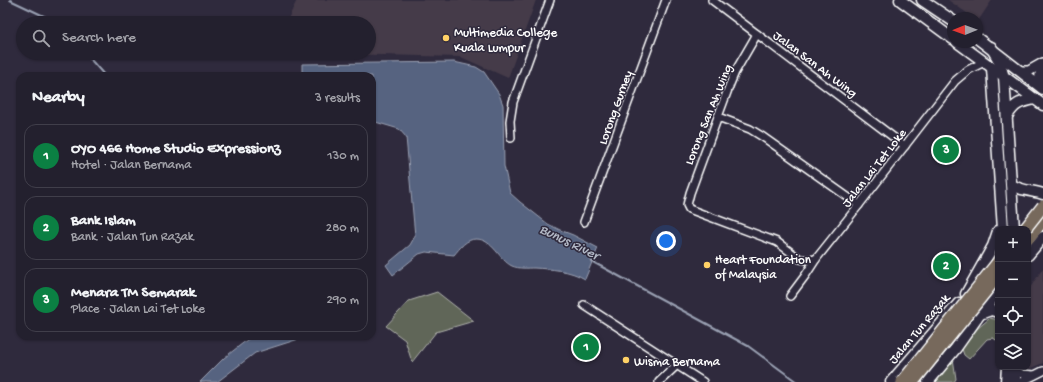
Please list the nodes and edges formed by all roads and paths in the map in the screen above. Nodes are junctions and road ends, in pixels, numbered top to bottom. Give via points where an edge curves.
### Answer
1 (550, 0) edge
2 (666, 0) edge
3 (712, 0) edge
4 (900, 0) edge
5 (922, 0) edge
6 (947, 17) edge
7 (757, 34) junction
8 (947, 35) edge
9 (983, 42) edge
10 (991, 47) junction
11 (965, 48) edge
12 (1043, 63) edge
13 (988, 65) junction
14 (1043, 67) edge
15 (1020, 71) junction
16 (1004, 77) junction
17 (1041, 87) edge
18 (1039, 102) edge
19 (1006, 116) junction
20 (718, 117) junction
21 (511, 138) dead end
22 (905, 146) junction
23 (1011, 184) junction
24 (1043, 194) edge
25 (1043, 201) edge
26 (859, 205) junction
27 (1043, 206) edge
28 (1001, 214) junction
29 (1043, 221) edge
30 (584, 222) dead end
31 (999, 226) edge
32 (1003, 226) edge
33 (1014, 226) edge
34 (1022, 226) edge
35 (1027, 226) edge
36 (1031, 235) edge
37 (1043, 237) edge
38 (995, 238) edge
39 (1031, 251) edge
40 (816, 259) junction
41 (995, 260) edge
42 (995, 266) edge
43 (995, 280) edge
44 (966, 294) junction
45 (790, 296) dead end
46 (995, 296) edge
47 (584, 305) dead end
48 (995, 311) edge
49 (980, 314) junction
50 (931, 336) junction
51 (947, 358) junction
52 (677, 365) junction
53 (1011, 370) edge
54 (1012, 370) edge
55 (1015, 370) edge
56 (1043, 371) edge
57 (1034, 375) junction
58 (659, 382) edge
59 (703, 382) edge
60 (891, 382) edge
61 (902, 382) edge
62 (913, 382) edge
63 (928, 382) edge
64 (1006, 382) edge
65 (1015, 382) edge
66 (1021, 382) edge

1 - 21 street via 513,102
2 - 30 street, Lorong Gurney
3 - 7 street, Jalan San Ah Wing
4 - 8 main road
5 - 6 main road
7 - 20 street, Lorong San Ah Wing via 735,72
7 - 22 street, Jalan San Ah Wing
9 - 10 main road
10 - 15 main road
10 - 16 main road
11 - 13 main road
12 - 15 street via 1035,69
13 - 16 main road
13 - 22 street, Jalan Lai Tet Loke via 961,75
13 - 28 main road
14 - 17 street via 1040,74
15 - 17 main road
16 - 18 main road
16 - 19 main road
18 - 19 main road via 1017,104
19 - 23 main road
20 - 26 street via 764,137
20 - 40 street, Lorong San Ah Wing via 690,193 687,205 689,209 777,242 800,259
22 - 26 street, Jalan Lai Tet Loke
23 - 24 main road via 1016,188
23 - 33 main road
25 - 34 main road
26 - 40 street, Jalan Lai Tet Loke
27 - 35 main road, bridge
28 - 31 main road
28 - 32 main road
29 - 36 main road
37 - 39 main road
38 - 44 main road via 988,256
40 - 45 street, Jalan Lai Tet Loke
41 - 44 main road, Jalan Tun Razak
42 - 61 main road, Jalan Tun Razak, bridge
43 - 62 main road, bridge
44 - 50 main road, Jalan Tun Razak
46 - 49 main road
47 - 52 street
48 - 49 main road
49 - 51 main road
50 - 51 main road via 943,333 949,336 952,342
50 - 60 main road, Jalan Tun Razak
51 - 63 main road
52 - 58 street
52 - 59 street
53 - 64 main road
54 - 65 main road
55 - 57 street via 1022,374
56 - 57 street
57 - 66 street

